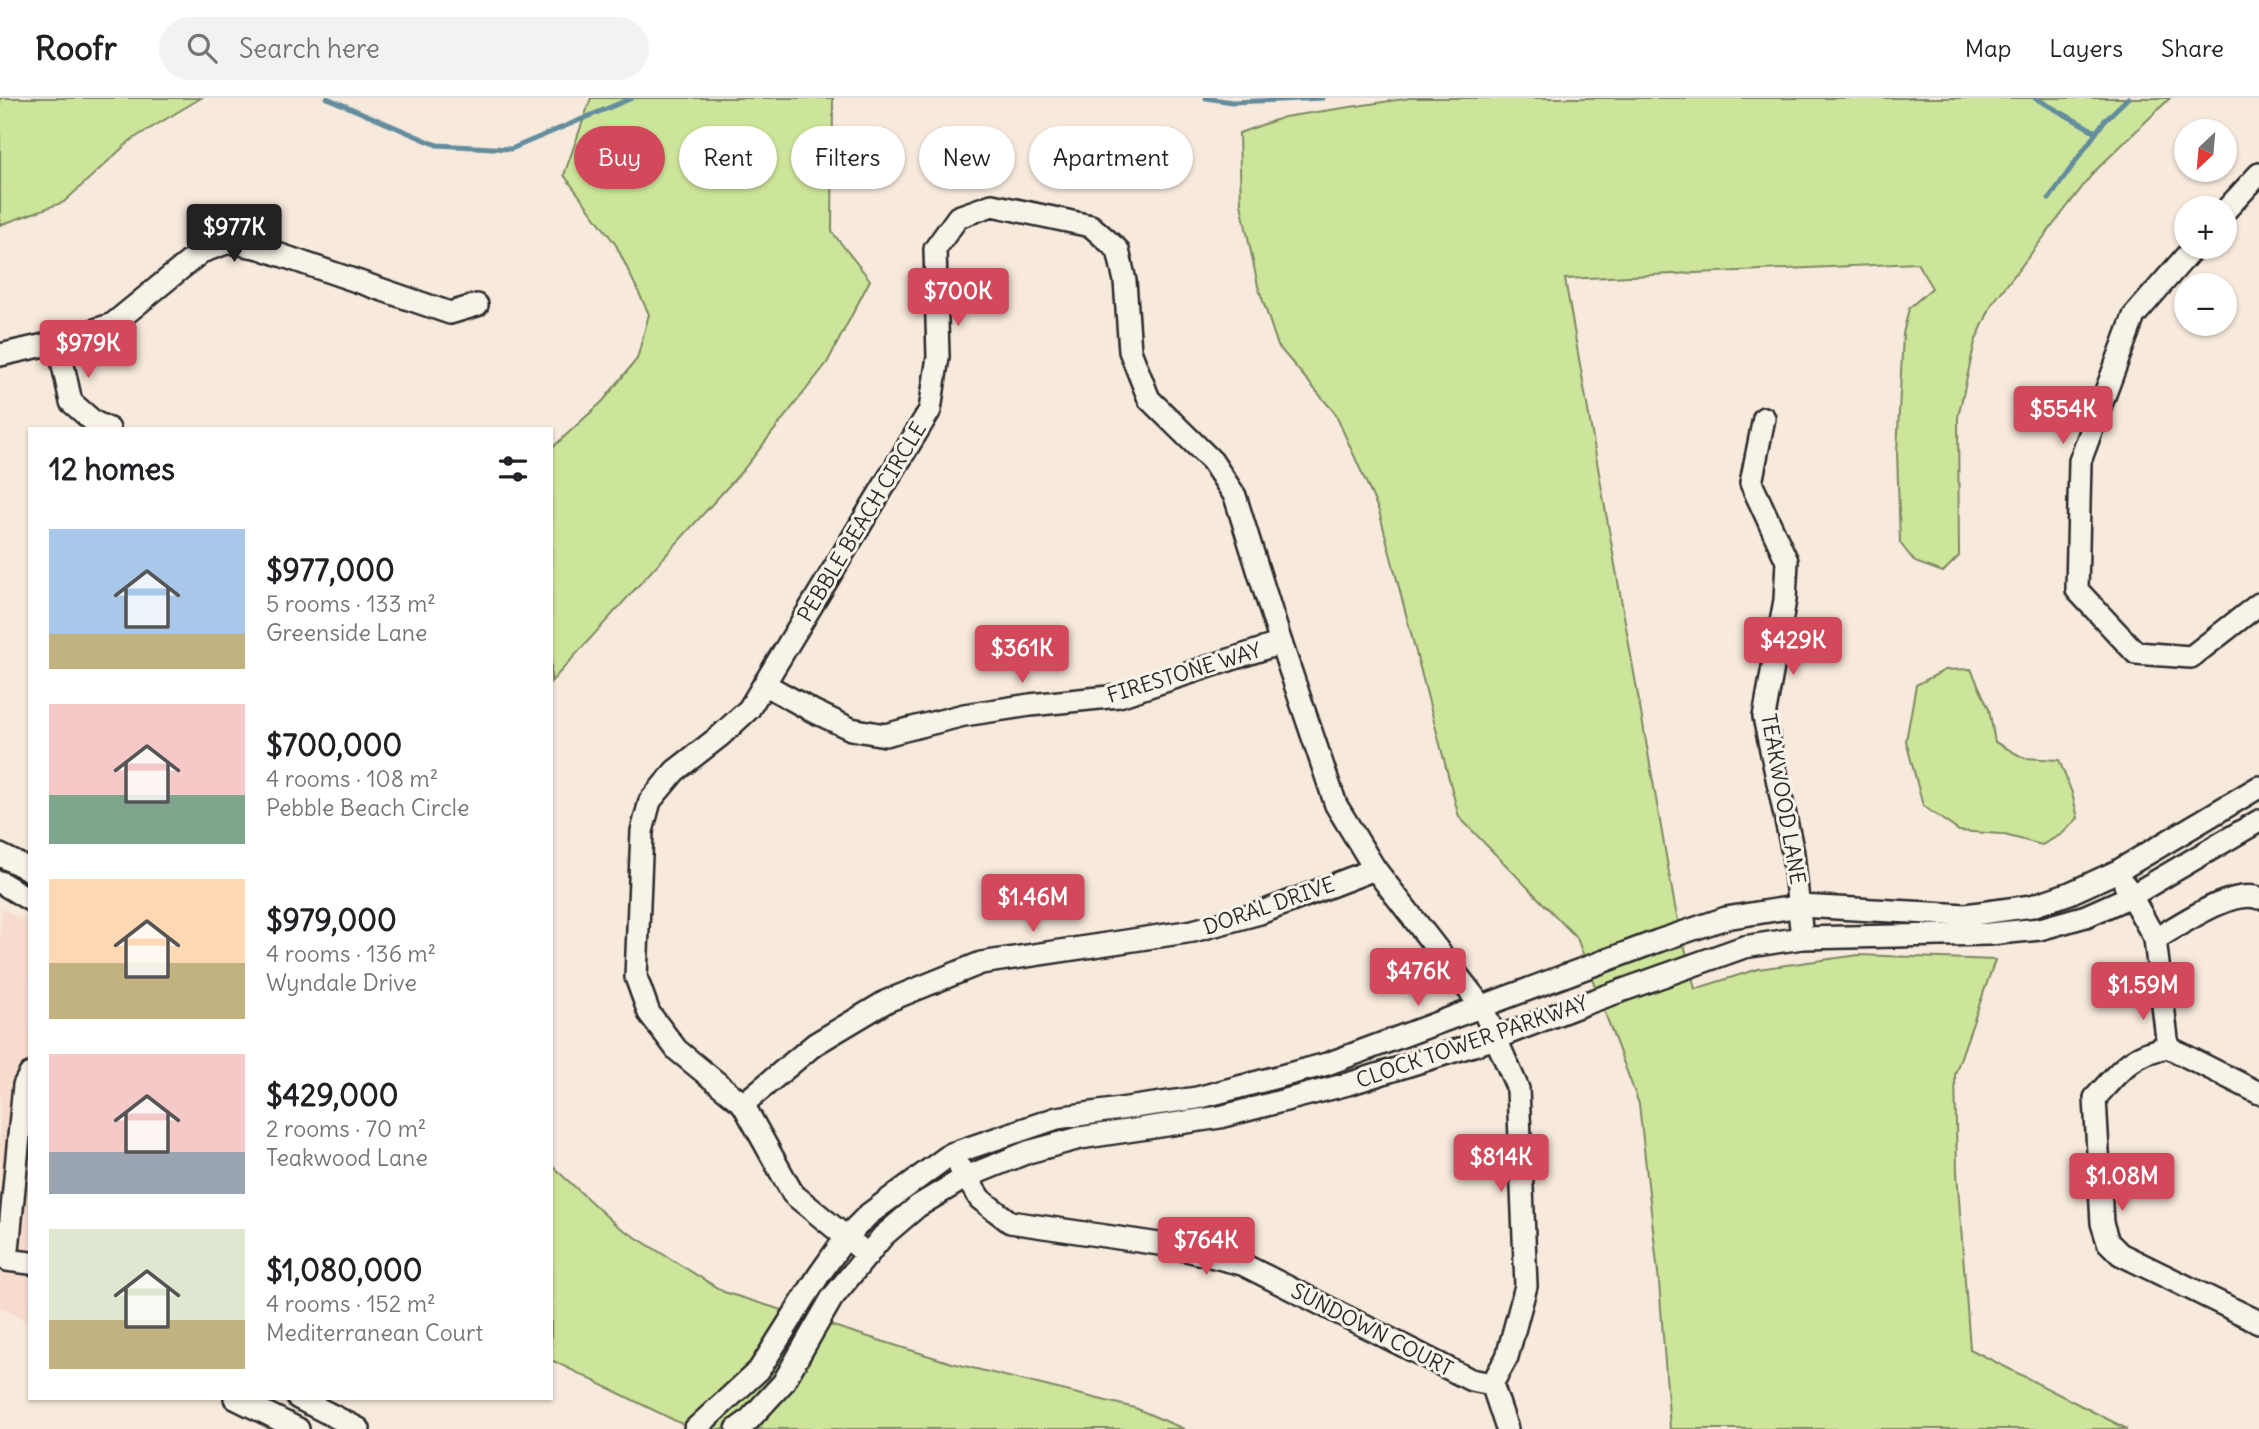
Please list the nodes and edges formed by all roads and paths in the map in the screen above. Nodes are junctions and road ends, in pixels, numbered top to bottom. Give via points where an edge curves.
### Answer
1 (2259, 174) edge
2 (2237, 198) edge
3 (2184, 259) edge
4 (477, 305) dead end
5 (58, 342) junction
6 (0, 355) edge
7 (1764, 418) dead end
8 (105, 427) edge
9 (2259, 604) edge
10 (1281, 643) junction
11 (764, 684) junction
12 (2259, 787) edge
13 (2259, 821) edge
14 (0, 855) edge
15 (28, 869) edge
16 (1375, 869) junction
17 (2118, 870) junction
18 (0, 882) edge
19 (2132, 896) junction
20 (2259, 898) edge
21 (28, 899) edge
22 (1800, 906) junction
23 (1802, 939) junction
24 (2155, 939) junction
25 (1482, 1007) junction
26 (1496, 1038) junction
27 (2168, 1047) junction
28 (28, 1077) edge
29 (2259, 1093) edge
30 (743, 1104) junction
31 (951, 1154) junction
32 (966, 1177) junction
33 (846, 1237) junction
34 (868, 1255) junction
35 (28, 1263) edge
36 (2259, 1322) edge
37 (1492, 1384) junction
38 (239, 1400) edge
39 (302, 1400) edge
40 (298, 1429) edge
41 (359, 1429) edge
42 (695, 1429) edge
43 (737, 1429) edge
44 (1507, 1429) edge

1 - 2 street
3 - 9 street via 2134,316 2080,461 2077,590 2136,653 2190,657
4 - 5 street via 450,313 260,248 229,242 201,252 113,324
5 - 6 street
5 - 8 street via 71,402
7 - 22 street, TEAKWOOD LANE via 1751,483 1787,561 1785,600 1764,717
10 - 11 street, FIRESTONE WAY via 1119,696 1030,705 885,735 851,729
10 - 11 street, PEBBLE BEACH CIRCLE via 1235,496 1212,461 1149,399 1130,351 1118,250 1091,226 992,205 958,218 935,249 938,357 930,410
10 - 16 street, PEBBLE BEACH CIRCLE via 1336,805
11 - 30 street, PEBBLE BEACH CIRCLE via 749,709 675,771 650,801 641,845 636,977 649,1013 677,1049
12 - 17 street, CLOCK TOWER PARKWAY
13 - 19 street, CLOCK TOWER PARKWAY
14 - 15 street
16 - 25 street, PEBBLE BEACH CIRCLE
16 - 30 street, DORAL DRIVE via 1260,913 1194,931 981,963 887,1001 816,1044
17 - 19 street
17 - 22 street, CLOCK TOWER PARKWAY via 2032,906 1966,915
18 - 21 street
19 - 23 street, CLOCK TOWER PARKWAY via 2040,929
19 - 24 street
20 - 24 street via 2236,898
22 - 23 street, TEAKWOOD LANE
22 - 25 street, CLOCK TOWER PARKWAY via 1726,918
23 - 26 street, CLOCK TOWER PARKWAY via 1744,947
24 - 27 street
25 - 26 street, PEBBLE BEACH CIRCLE
25 - 31 street, CLOCK TOWER PARKWAY via 1327,1064 1197,1098 1057,1118
26 - 32 street, CLOCK TOWER PARKWAY via 1220,1117 1080,1138 1027,1152
26 - 37 street, PEBBLE BEACH CIRCLE via 1518,1089 1525,1286 1507,1357
27 - 29 street
27 - 36 street via 2147,1051 2124,1065 2095,1098 2102,1223 2108,1242 2120,1254
28 - 35 street via 23,1085 7,1260
30 - 33 street, PEBBLE BEACH CIRCLE via 793,1194
31 - 32 street, SUNDOWN COURT
31 - 33 street, CLOCK TOWER PARKWAY via 869,1214
32 - 34 street, CLOCK TOWER PARKWAY via 918,1206
32 - 37 street, SUNDOWN COURT via 980,1199 1010,1222 1166,1245 1242,1264 1471,1380
33 - 34 street, PEBBLE BEACH CIRCLE
33 - 42 street, CLOCK TOWER PARKWAY via 760,1370
34 - 43 street, CLOCK TOWER PARKWAY via 832,1298 783,1383
37 - 44 street
38 - 40 street
39 - 41 street

